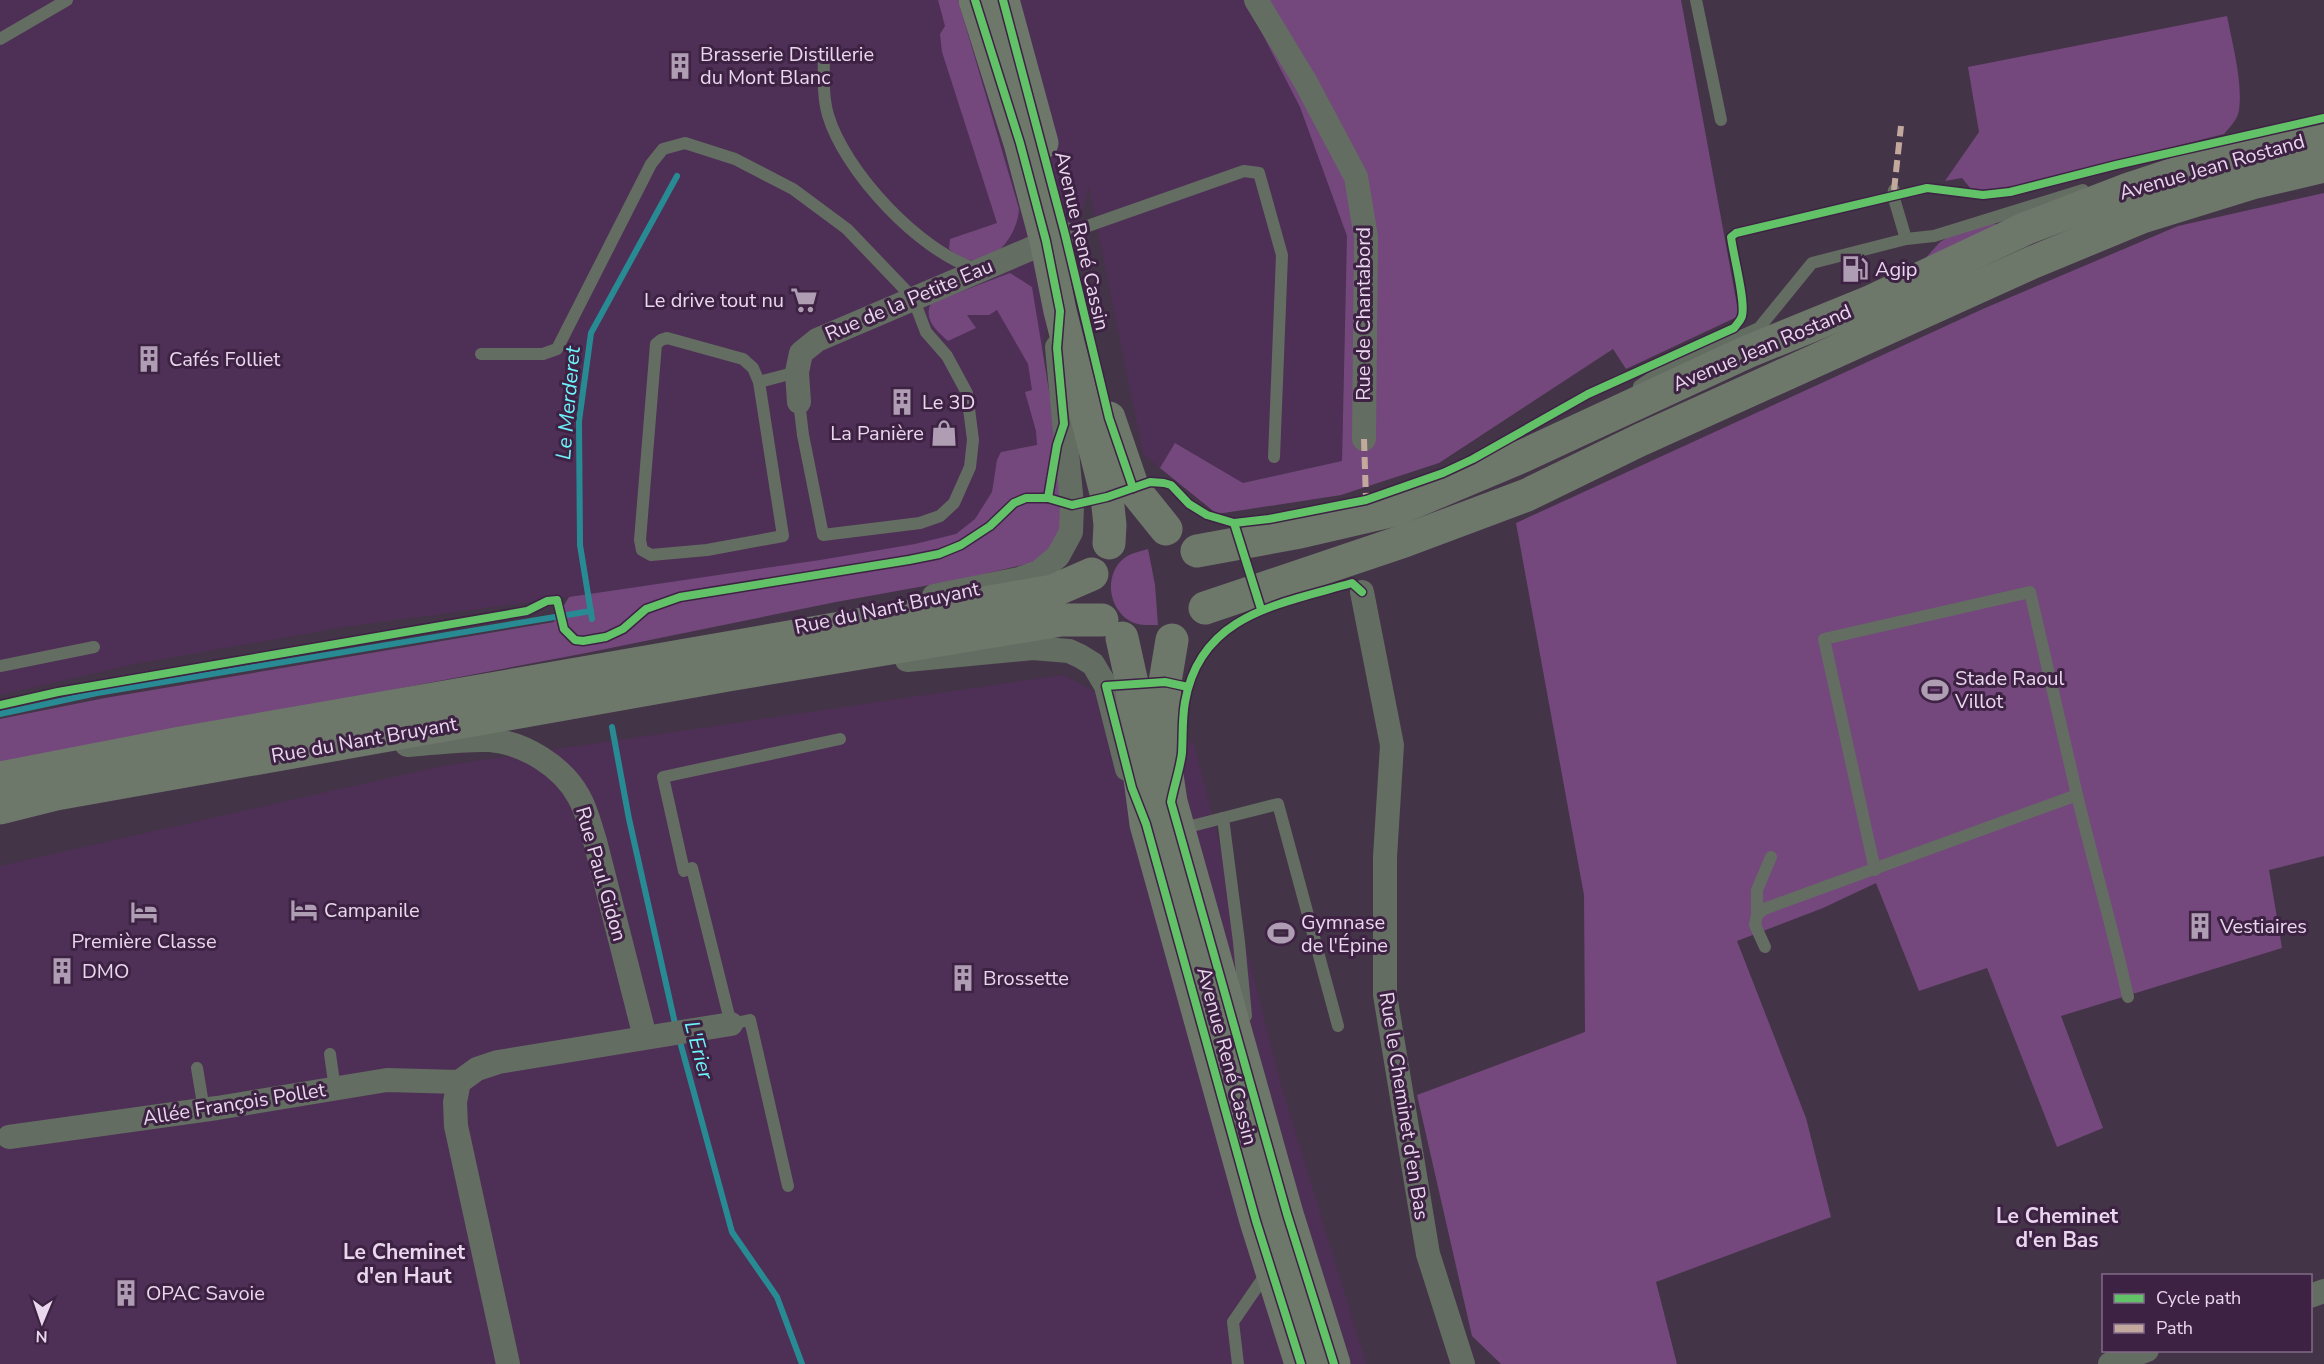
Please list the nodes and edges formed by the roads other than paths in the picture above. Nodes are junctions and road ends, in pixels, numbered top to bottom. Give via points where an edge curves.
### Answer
1 (67, 0) edge
2 (975, 0) edge
3 (1003, 0) edge
4 (1256, 0) edge
5 (1696, 0) edge
6 (0, 39) edge
7 (824, 51) dead end
8 (1721, 120) dead end
9 (2324, 135) edge
10 (2324, 166) edge
11 (2187, 170) junction
12 (1894, 190) dead end
13 (1056, 238) junction
14 (1906, 238) junction
15 (980, 270) junction
16 (914, 298) junction
17 (1060, 311) junction
18 (481, 354) dead end
19 (797, 372) junction
20 (759, 382) junction
21 (799, 402) joint
22 (1364, 439) dead end
23 (1523, 456) junction
24 (1275, 457) dead end
25 (1072, 505) joint
26 (1166, 529) junction
27 (1109, 543) junction
28 (1197, 551) junction
29 (1092, 574) junction
30 (1362, 592) dead end
31 (1205, 608) junction
32 (1112, 629) junction
33 (1172, 640) junction
34 (94, 647) dead end
35 (1080, 656) joint
36 (657, 660) junction
37 (0, 666) edge
38 (728, 675) junction
39 (840, 739) dead end
40 (296, 752) junction
41 (0, 778) edge
42 (2077, 795) junction
43 (0, 808) edge
44 (1223, 818) junction
45 (1146, 824) junction
46 (1179, 830) junction
47 (1771, 857) dead end
48 (1875, 870) junction
49 (1757, 915) junction
50 (1765, 947) dead end
51 (2128, 998) dead end
52 (721, 1026) junction
53 (1338, 1026) dead end
54 (645, 1037) junction
55 (330, 1054) dead end
56 (197, 1068) dead end
57 (459, 1082) junction
58 (335, 1089) junction
59 (1252, 1092) junction
60 (204, 1110) junction
61 (9, 1137) dead end
62 (788, 1186) dead end
63 (1270, 1267) junction
64 (2142, 1352) edge
65 (508, 1364) edge
66 (1238, 1364) edge
67 (1301, 1364) edge
68 (1334, 1364) edge
69 (1463, 1364) edge
70 (2110, 1364) edge

1 - 6 lane
2 - 13 main road, Avenue René Cassin via 1020,143
3 - 13 main road, Avenue René Cassin
4 - 22 street, Rue de Chantabord via 1356,177 1366,237
5 - 8 lane
7 - 15 lane via 823,86 828,115 845,153 875,194 909,228 941,253
9 - 11 main road, Avenue Jean Rostand
10 - 31 main road, Avenue Jean Rostand via 2252,183 2142,217 2020,267 1527,495
11 - 14 lane via 2100,186 1934,236
11 - 23 main road, Avenue Jean Rostand via 2027,228
12 - 14 lane
13 - 15 street, Rue de la Petite Eau
13 - 17 main road, Avenue René Cassin
13 - 24 lane via 1244,171 1259,173 1282,255
13 - 26 main road, Avenue René Cassin via 1121,457 1133,488
14 - 23 lane via 1812,264 1759,328 1657,374
15 - 16 street, Rue de la Petite Eau
16 - 18 lane via 847,230 792,189 735,159 685,143 663,149 651,164 557,349 543,354
16 - 19 street, Rue de la Petite Eau via 817,340 801,353
16 - 21 lane via 926,332 946,356 967,393 973,440 965,481 954,503 940,516 920,523 823,535
17 - 25 street, Avenue René Cassin via 1057,348
17 - 27 main road, Avenue René Cassin via 1107,497
19 - 20 lane
19 - 21 street, Rue de la Petite Eau
20 - 20 lane via 783,536 707,550 651,555 642,550 656,344 667,338 743,359 753,368
23 - 28 main road, Avenue Jean Rostand via 1395,510
25 - 36 street, Rue du Nant Bruyant via 1071,532 1058,556 1039,572
26 - 27 main road via 1146,527 1126,532
26 - 28 main road via 1183,537
27 - 29 main road
28 - 31 main road via 1206,568 1209,588
29 - 32 main road via 1092,598
29 - 36 main road, Rue du Nant Bruyant via 1053,591
30 - 69 street, Rue le Cheminet d'en Bas via 1392,745 1385,857 1385,995 1428,1254
31 - 33 main road via 1192,627
32 - 33 main road via 1147,645
32 - 38 main road, Rue du Nant Bruyant via 1061,620
32 - 45 main road, Avenue René Cassin via 1132,683
33 - 46 main road, Avenue René Cassin via 1165,682 1163,748
34 - 37 lane
35 - 38 street, Rue du Nant Bruyant via 1069,651 1033,648
35 - 45 street, Avenue René Cassin via 1093,664 1106,686 1132,788
36 - 41 main road, Rue du Nant Bruyant
38 - 40 main road, Rue du Nant Bruyant
39 - 52 lane via 663,777 684,871 692,868
40 - 43 main road, Rue du Nant Bruyant via 56,794
40 - 54 street, Rue Paul Gidon via 488,740 514,744 561,774 586,813
42 - 48 lane
42 - 48 lane via 2030,592 1824,639
42 - 51 lane
44 - 46 lane
44 - 53 lane via 1278,804
44 - 59 lane
45 - 63 main road, Avenue René Cassin
46 - 59 main road, Avenue René Cassin
47 - 49 lane via 1757,890
48 - 49 lane via 1764,909
49 - 50 lane via 1755,925
52 - 54 street
52 - 62 lane via 750,1020
54 - 57 street via 498,1062 477,1069
55 - 58 lane
56 - 60 lane
57 - 58 street, Allée François Pollet via 387,1080
57 - 65 street via 456,1126
58 - 60 street, Allée François Pollet
59 - 68 main road, Avenue René Cassin
60 - 61 street, Allée François Pollet
63 - 66 lane via 1233,1322
63 - 67 main road, Avenue René Cassin
64 - 70 street

